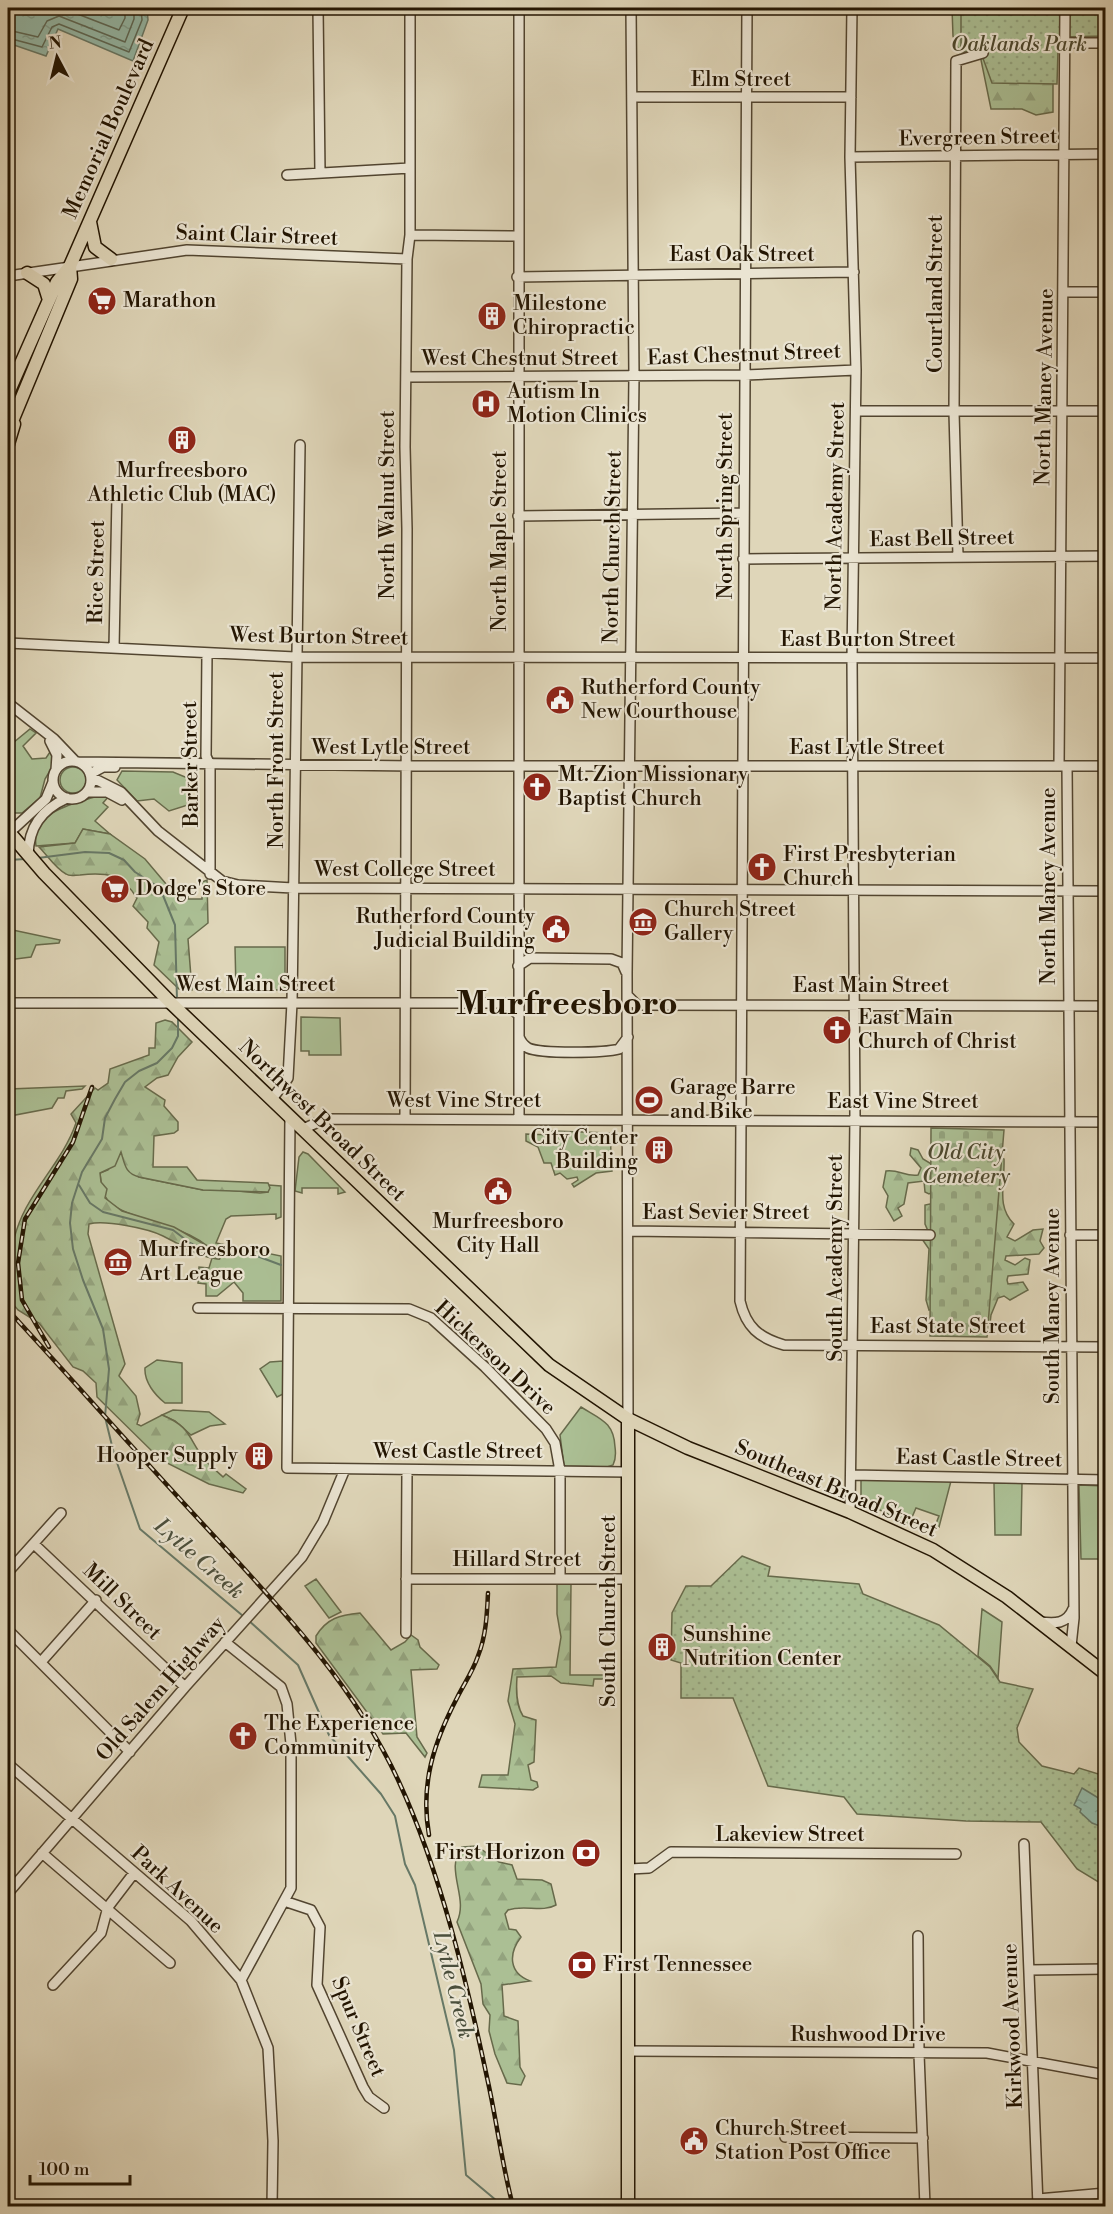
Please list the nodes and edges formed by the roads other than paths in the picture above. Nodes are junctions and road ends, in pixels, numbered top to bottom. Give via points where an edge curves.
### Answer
1 (183, 8) edge
2 (318, 8) edge
3 (410, 8) edge
4 (519, 8) edge
5 (631, 8) edge
6 (747, 8) edge
7 (852, 8) edge
8 (1065, 8) edge
9 (1065, 43) junction
10 (1106, 43) edge
11 (983, 53) dead end
12 (632, 97) junction
13 (851, 97) junction
14 (747, 98) junction
15 (1063, 154) junction
16 (1106, 154) edge
17 (850, 157) junction
18 (953, 157) junction
19 (410, 168) junction
20 (320, 173) junction
21 (286, 175) dead end
22 (90, 222) junction
23 (410, 235) junction
24 (517, 236) junction
25 (111, 259) junction
26 (407, 259) junction
27 (70, 266) junction
28 (854, 272) junction
29 (27, 273) junction
30 (631, 273) junction
31 (744, 273) junction
32 (8, 276) edge
33 (517, 277) junction
34 (1064, 292) junction
35 (1106, 292) edge
36 (50, 300) junction
37 (33, 369) junction
38 (856, 370) junction
39 (745, 375) junction
40 (634, 376) junction
41 (406, 377) junction
42 (517, 378) junction
43 (8, 393) edge
44 (856, 411) junction
45 (1061, 411) junction
46 (1106, 411) edge
47 (954, 412) junction
48 (8, 431) edge
49 (8, 444) edge
50 (300, 445) dead end
51 (117, 496) dead end
52 (743, 513) junction
53 (631, 514) junction
54 (518, 516) junction
55 (958, 556) junction
56 (1062, 556) junction
57 (1106, 556) edge
58 (854, 558) junction
59 (743, 559) junction
60 (8, 643) edge
61 (114, 648) junction
62 (207, 653) junction
63 (295, 657) junction
64 (407, 657) junction
65 (518, 657) junction
66 (630, 657) junction
67 (1060, 657) junction
68 (743, 658) junction
69 (852, 658) junction
70 (1106, 658) edge
71 (8, 703) edge
72 (43, 732) junction
73 (77, 762) junction
74 (153, 764) junction
75 (210, 765) junction
76 (295, 765) junction
77 (629, 765) junction
78 (117, 766) junction
79 (405, 766) junction
80 (518, 766) junction
81 (743, 766) junction
82 (853, 766) junction
83 (1063, 766) junction
84 (1106, 766) edge
85 (55, 775) junction
86 (91, 775) junction
87 (112, 786) junction
88 (87, 792) junction
89 (67, 798) junction
90 (136, 810) junction
91 (8, 832) edge
92 (28, 855) junction
93 (210, 874) junction
94 (293, 888) junction
95 (406, 888) junction
96 (519, 888) junction
97 (628, 889) junction
98 (743, 891) junction
99 (855, 891) junction
100 (1067, 891) junction
101 (1106, 891) edge
102 (518, 966) junction
103 (627, 974) junction
104 (519, 991) junction
105 (627, 995) junction
106 (164, 999) junction
107 (8, 1003) edge
108 (292, 1003) junction
109 (406, 1003) junction
110 (504, 1003) junction
111 (855, 1004) junction
112 (637, 1005) junction
113 (743, 1005) junction
114 (1067, 1005) junction
115 (1106, 1006) edge
116 (519, 1015) junction
117 (628, 1015) junction
118 (628, 1033) junction
119 (519, 1037) junction
120 (272, 1099) junction
121 (290, 1116) junction
122 (405, 1119) junction
123 (519, 1119) junction
124 (628, 1119) junction
125 (741, 1119) junction
126 (855, 1119) junction
127 (1068, 1121) junction
128 (1106, 1122) edge
129 (303, 1128) junction
130 (629, 1231) junction
131 (741, 1231) junction
132 (855, 1232) junction
133 (930, 1234) dead end
134 (1070, 1235) junction
135 (1106, 1235) edge
136 (288, 1307) junction
137 (198, 1308) dead end
138 (854, 1344) junction
139 (1071, 1346) junction
140 (1106, 1347) edge
141 (628, 1419) junction
142 (345, 1469) junction
143 (407, 1470) junction
144 (560, 1471) junction
145 (628, 1472) junction
146 (852, 1475) junction
147 (1072, 1479) junction
148 (1106, 1480) edge
149 (850, 1512) junction
150 (61, 1514) dead end
151 (34, 1544) junction
152 (8, 1572) edge
153 (560, 1578) junction
154 (406, 1579) junction
155 (628, 1579) junction
156 (96, 1600) junction
157 (1074, 1607) junction
158 (1040, 1622) junction
159 (8, 1630) edge
160 (406, 1633) dead end
161 (225, 1642) junction
162 (1071, 1646) junction
163 (41, 1662) junction
164 (1106, 1674) edge
165 (185, 1687) junction
166 (129, 1752) junction
167 (8, 1764) edge
168 (72, 1821) junction
169 (1024, 1844) dead end
170 (42, 1853) junction
171 (956, 1854) dead end
172 (629, 1869) junction
173 (134, 1873) junction
174 (8, 1893) edge
175 (284, 1901) junction
176 (108, 1907) junction
177 (918, 1936) dead end
178 (170, 1963) dead end
179 (1106, 1969) edge
180 (1030, 1970) junction
181 (241, 1980) junction
182 (53, 1985) dead end
183 (629, 2050) junction
184 (918, 2054) junction
185 (1033, 2060) junction
186 (1106, 2075) edge
187 (384, 2108) dead end
188 (785, 2137) dead end
189 (923, 2138) junction
190 (1106, 2193) edge
191 (1038, 2203) edge
192 (628, 2205) edge
193 (272, 2206) edge
194 (925, 2206) edge

1 - 22 main road, Memorial Boulevard
2 - 20 street
3 - 19 street, North Walnut Street
4 - 24 street, North Maple Street
5 - 12 street, North Church Street
6 - 14 street, North Spring Street
7 - 13 street, North Academy Street
8 - 9 street, North Maney Avenue
9 - 10 street
9 - 15 street, North Maney Avenue
11 - 18 street, Courtland Street via 956,61
12 - 14 street, Elm Street
12 - 30 street, North Church Street
13 - 14 street, Elm Street
13 - 17 street, North Academy Street
14 - 31 street, North Spring Street
15 - 16 street, Evergreen Street
15 - 18 street, Evergreen Street
15 - 34 street, North Maney Avenue
17 - 18 street, Evergreen Street
17 - 28 street, North Academy Street
18 - 47 street, Courtland Street
19 - 20 street
19 - 23 street, North Walnut Street
20 - 21 street
22 - 25 main road via 95,248
22 - 27 main road, Memorial Boulevard
23 - 24 street
23 - 26 street, North Walnut Street
24 - 33 street, North Maple Street
25 - 26 street, Saint Clair Street via 187,249
25 - 27 street, Saint Clair Street
26 - 41 street, North Walnut Street
27 - 29 street, Saint Clair Street
27 - 36 main road, Memorial Boulevard via 57,282
27 - 37 main road, Memorial Boulevard via 71,279
28 - 31 street, East Oak Street
28 - 38 street, North Academy Street
29 - 32 street, Saint Clair Street
29 - 36 main road via 44,284
30 - 31 street, East Oak Street
30 - 33 street, East Oak Street
30 - 40 street, North Church Street
31 - 39 street, North Spring Street
33 - 42 street, North Maple Street
34 - 35 street
34 - 45 street, North Maney Avenue
36 - 43 main road, Memorial Boulevard
37 - 48 main road, Memorial Boulevard
37 - 49 main road
38 - 39 street, East Chestnut Street
38 - 44 street, North Academy Street
39 - 40 street, East Chestnut Street
39 - 52 street, North Spring Street
40 - 42 street, West Chestnut Street
40 - 53 street, North Church Street
41 - 42 street, West Chestnut Street
41 - 64 street, North Walnut Street
42 - 54 street, North Maple Street
44 - 47 street
44 - 58 street, North Academy Street
45 - 46 street
45 - 47 street
45 - 56 street, North Maney Avenue
47 - 55 street, Courtland Street
50 - 63 street, North Front Street
51 - 61 street, Rice Street
52 - 53 street
52 - 59 street, North Spring Street
53 - 54 street
53 - 66 street, North Church Street
54 - 65 street, North Maple Street
55 - 56 street, East Bell Street
55 - 58 street, East Bell Street
56 - 57 street, East Bell Street
56 - 67 street, North Maney Avenue
58 - 59 street, East Bell Street
58 - 69 street, North Academy Street
59 - 68 street, North Spring Street
60 - 61 street, West Burton Street
61 - 62 street, West Burton Street
62 - 63 street, West Burton Street
62 - 75 street, Barker Street via 206,756
63 - 64 street, West Burton Street
63 - 76 street, North Front Street
64 - 65 street, West Burton Street
64 - 79 street, North Walnut Street
65 - 66 street, West Burton Street
65 - 80 street, North Maple Street
66 - 68 street, East Burton Street
66 - 77 street, North Church Street
67 - 69 street, East Burton Street
67 - 70 street, East Burton Street
67 - 83 street, North Maney Avenue
68 - 69 street, East Burton Street
68 - 81 street, North Spring Street
69 - 82 street, North Academy Street
71 - 72 street
72 - 73 street
72 - 85 street via 56,750
73 - 74 street, West Lytle Street
73 - 85 street, West Lytle Street via 66,762
73 - 86 street
74 - 75 street, West Lytle Street
74 - 78 street, West Lytle Street
75 - 76 street, West Lytle Street
75 - 93 street, Barker Street
76 - 79 street, West Lytle Street
76 - 94 street, North Front Street
77 - 80 street, West Lytle Street
77 - 81 street, East Lytle Street
77 - 97 street, North Church Street
78 - 86 street, West Lytle Street via 103,767
78 - 87 street via 110,776
79 - 80 street, West Lytle Street
79 - 95 street, North Walnut Street
80 - 96 street, North Maple Street
81 - 82 street, East Lytle Street
81 - 98 street, North Spring Street
82 - 83 street, East Lytle Street
82 - 99 street, North Academy Street
83 - 84 street, East Lytle Street
83 - 100 street, North Maney Avenue
85 - 89 street via 58,793
85 - 91 street via 46,799
86 - 87 street, West College Street
86 - 88 street
87 - 90 street, West College Street
88 - 89 street via 78,798
88 - 90 street, West College Street via 107,792
89 - 92 street via 35,824 29,836
90 - 93 street, West College Street
91 - 92 main road, Northwest Broad Street
92 - 106 main road, Northwest Broad Street
93 - 94 street, West College Street via 238,885
94 - 95 street, West College Street
94 - 108 street, North Front Street
95 - 96 street, West College Street
95 - 109 street, North Walnut Street
96 - 97 street, West College Street
96 - 102 street, North Maple Street
97 - 98 street, West College Street
97 - 103 street, North Church Street
98 - 99 street, West College Street
98 - 113 street, North Spring Street
99 - 100 street, West College Street
99 - 111 street, North Academy Street
100 - 101 street, West College Street
100 - 114 street, North Maney Avenue
102 - 103 street via 530,958 611,958 622,963
102 - 104 street, North Maple Street
103 - 105 street, North Church Street
104 - 110 street
104 - 116 street, North Maple Street
105 - 112 street
105 - 117 street, North Church Street
106 - 107 street, West Main Street
106 - 108 street, West Main Street via 186,1003
106 - 120 main road, Northwest Broad Street
108 - 109 street, West Main Street
108 - 120 street, North Front Street via 288,1078
109 - 110 street, West Main Street
109 - 122 street, North Walnut Street
110 - 116 street
111 - 113 street, East Main Street
111 - 114 street, East Main Street
111 - 126 street, South Academy Street
112 - 113 street, East Main Street
112 - 117 street
113 - 125 street, North Spring Street
114 - 115 street, East Main Street
114 - 127 street, South Maney Avenue
116 - 119 street
117 - 118 street, South Church Street
118 - 119 street via 626,1042 614,1050 538,1050 527,1047
118 - 124 street, South Church Street
119 - 123 street
120 - 121 main road, Northwest Broad Street
121 - 129 main road, Northwest Broad Street
121 - 136 street
122 - 123 street, West Vine Street
122 - 129 street, West Vine Street via 325,1119
123 - 124 street, West Vine Street
124 - 125 street, East Vine Street
124 - 130 street, South Church Street
125 - 126 street, East Vine Street
125 - 131 street, East State Street
126 - 127 street, East Vine Street
126 - 132 street, South Academy Street
127 - 128 street, East Vine Street
127 - 134 street, South Maney Avenue
129 - 141 main road, Northwest Broad Street via 512,1332 559,1372
130 - 131 street, East Sevier Street
130 - 141 street, South Church Street
131 - 132 street, East Sevier Street
131 - 138 street, East State Street via 740,1301 751,1328 769,1341 784,1345
132 - 133 street, East Sevier Street
132 - 138 street, South Academy Street
134 - 135 street
134 - 139 street, South Maney Avenue
136 - 137 street, Hickerson Drive
136 - 142 street, West Castle Street via 287,1468
136 - 144 street, Hickerson Drive via 421,1312 485,1368 546,1430 555,1443
138 - 139 street, East State Street
138 - 146 street, South Academy Street
139 - 140 street, East State Street
139 - 147 street, South Maney Avenue
141 - 145 main road, South Church Street
141 - 149 main road, Southeast Broad Street via 688,1448
142 - 143 street, West Castle Street
142 - 161 street, Old Salem Highway via 323,1522 302,1557
143 - 144 street, West Castle Street
143 - 154 street
144 - 145 street, West Castle Street
144 - 153 street, Hickerson Drive
145 - 155 main road, South Church Street
146 - 147 street, East Castle Street
146 - 149 street, South Academy Street
147 - 148 street, East Castle Street
147 - 157 street, South Maney Avenue
149 - 158 main road, Southeast Broad Street via 933,1550
150 - 151 street
151 - 152 street
151 - 156 street, Mill Street
153 - 154 street, Hillard Street
153 - 155 street, Hillard Street
154 - 160 street
155 - 172 main road, South Church Street
156 - 163 street
156 - 165 street, Mill Street
157 - 158 street via 1071,1616 1062,1622
157 - 162 street, South Maney Avenue
158 - 162 main road, Southeast Broad Street
159 - 163 street
161 - 165 street, Old Salem Highway
161 - 175 street via 281,1687 287,1704 291,1744 291,1888
162 - 164 main road, Southeast Broad Street
163 - 166 street
165 - 166 street, Old Salem Highway
166 - 168 street, Old Salem Highway
167 - 168 street, Park Avenue
168 - 170 street, Old Salem Highway
168 - 173 street, Park Avenue
169 - 180 street, Kirkwood Avenue
170 - 174 street, Old Salem Highway
170 - 176 street
171 - 172 street, Lakeview Street via 671,1852 649,1868
172 - 183 main road, South Church Street
173 - 176 street
173 - 181 street, Park Avenue via 191,1921
175 - 181 street
175 - 187 street, Spur Street via 311,1910 320,1927 317,1985 363,2086 369,2097
176 - 178 street
176 - 182 street via 101,1933
177 - 184 street
179 - 180 street
180 - 185 street, Kirkwood Avenue
181 - 193 street, Park Avenue via 268,2048
183 - 184 street, Rushwood Drive
183 - 192 main road, South Church Street
184 - 185 street, Rushwood Drive via 987,2053
184 - 189 street
185 - 186 street, Rushwood Drive
185 - 191 street, Kirkwood Avenue
188 - 189 street
189 - 194 street
190 - 191 street

